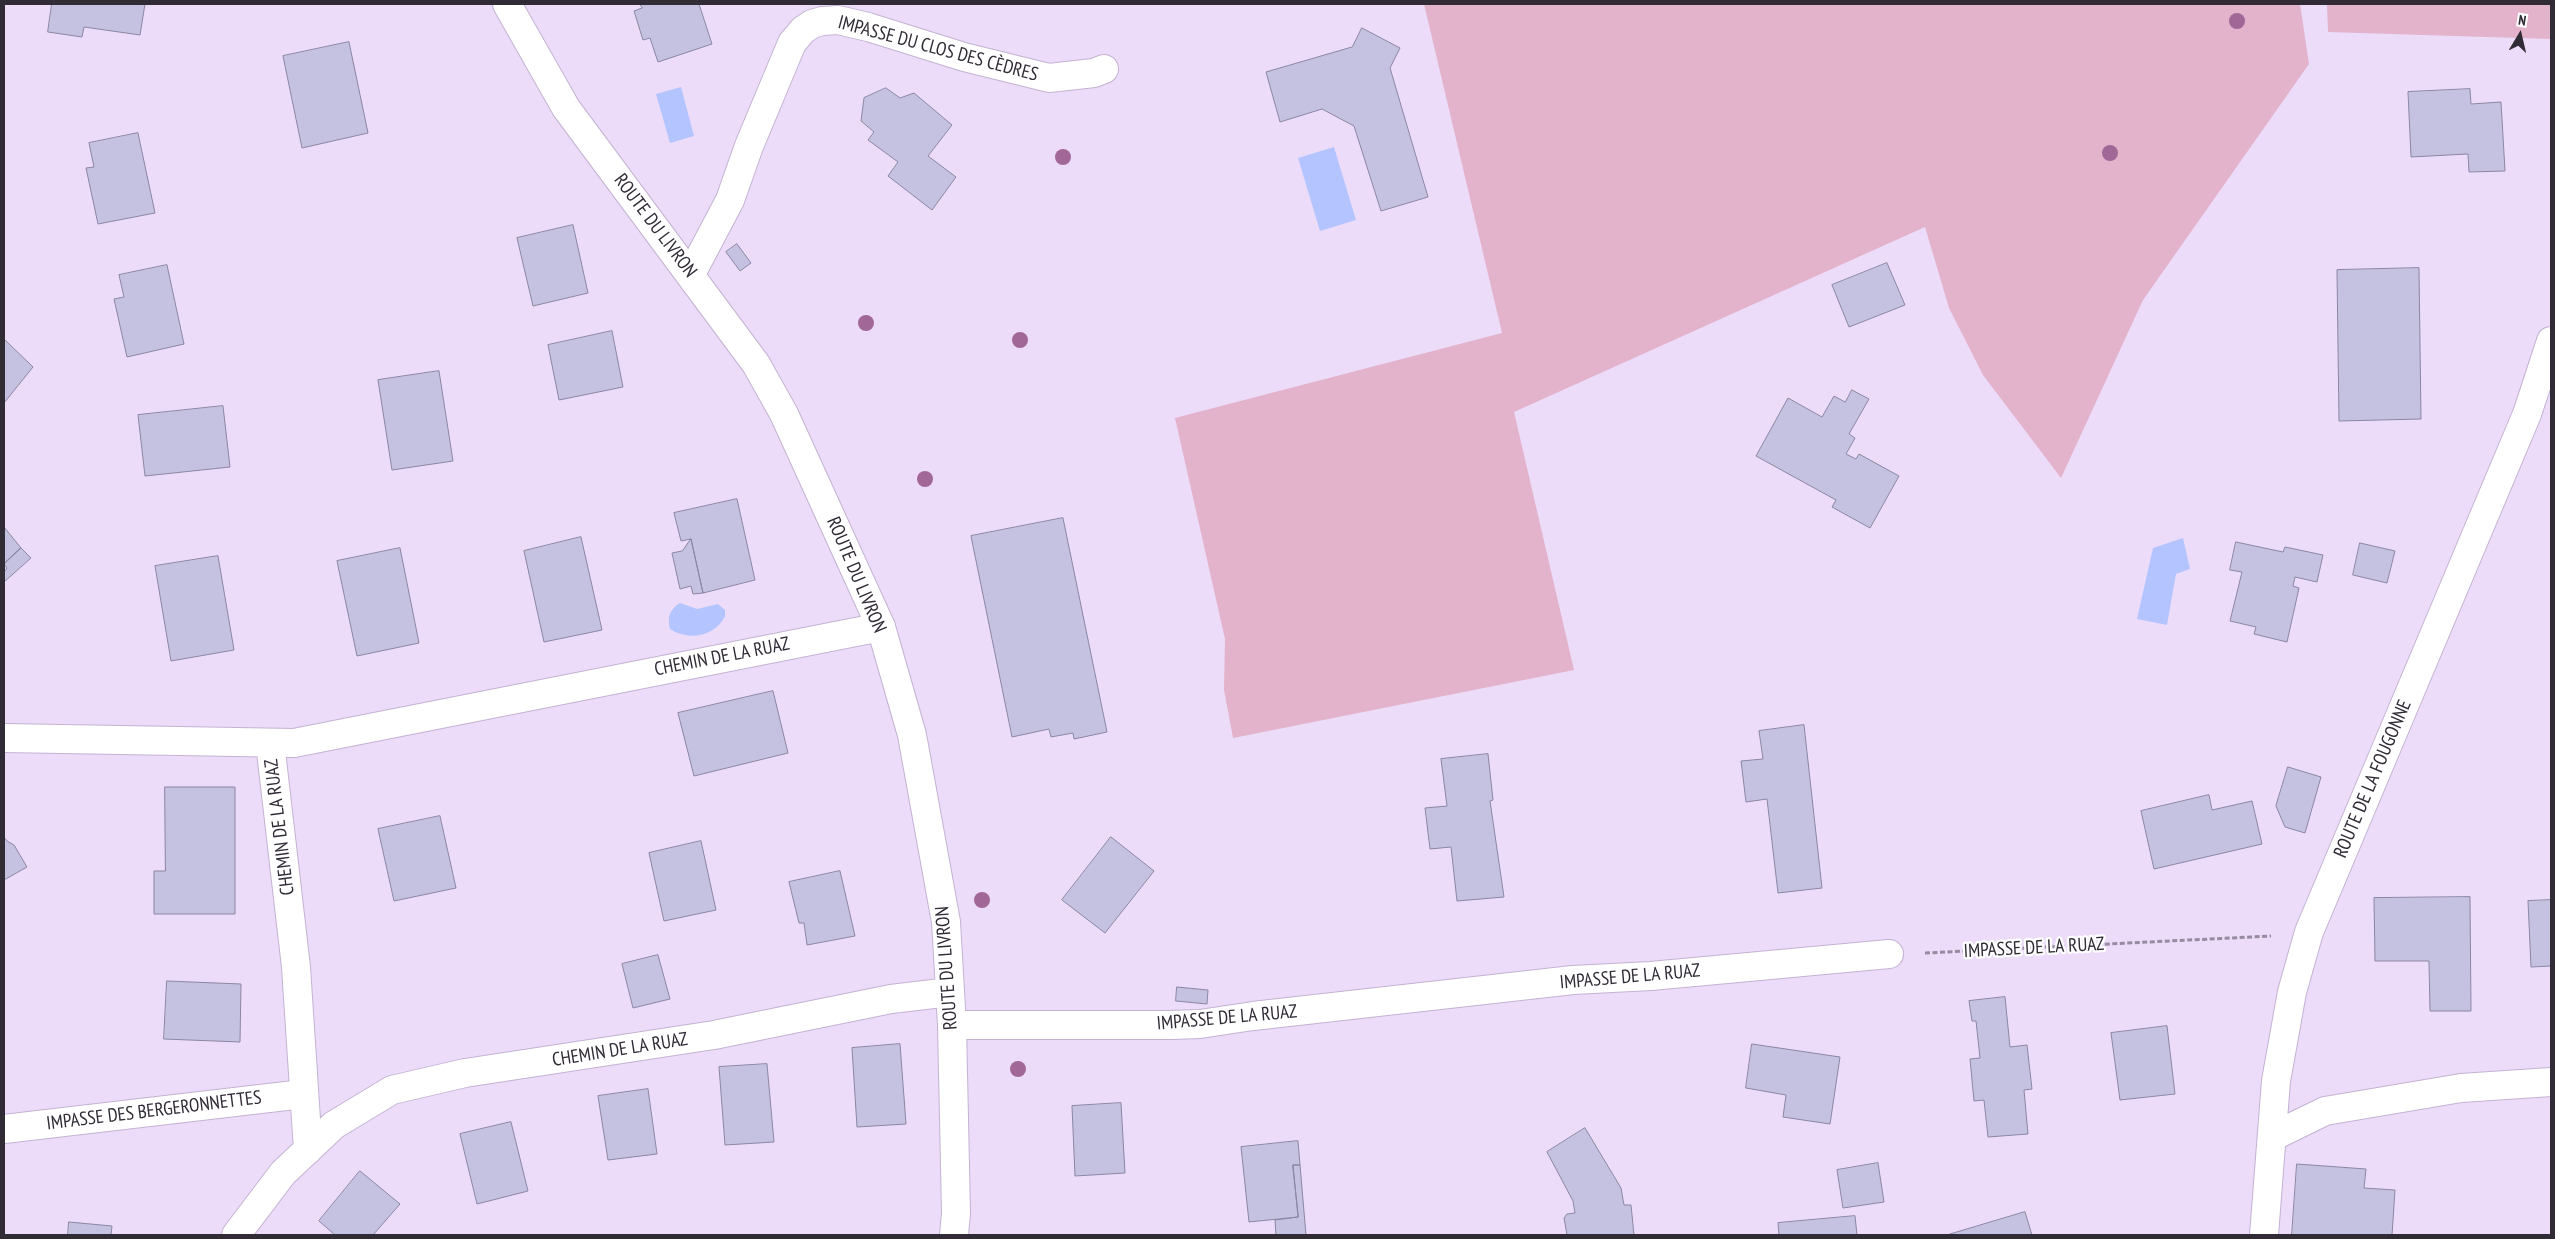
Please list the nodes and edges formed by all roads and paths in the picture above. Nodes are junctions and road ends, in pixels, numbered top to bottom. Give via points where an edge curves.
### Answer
1 (507, 4) edge
2 (1104, 69) dead end
3 (692, 274) junction
4 (2551, 341) edge
5 (881, 627) junction
6 (4, 738) edge
7 (270, 743) junction
8 (2308, 932) junction
9 (1889, 954) joint
10 (950, 992) junction
11 (952, 1024) junction
12 (2551, 1082) edge
13 (303, 1094) junction
14 (4, 1129) edge
15 (2272, 1138) junction
16 (308, 1150) junction
17 (236, 1235) edge
18 (954, 1235) edge
19 (2264, 1235) edge

1 - 3 street, ROUTE DU LIVRON via 566,108
2 - 3 street, IMPASSE DU CLOS DES CÈDRES via 1049,78 838,20 812,24 802,30 792,43 730,200
3 - 5 street, ROUTE DU LIVRON via 756,364 784,414
4 - 8 street, ROUTE DE LA FOUGONNE via 2527,414
5 - 7 street, CHEMIN DE LA RUAZ via 294,743
5 - 10 street, ROUTE DU LIVRON via 912,735 934,846 946,922
6 - 7 street, CHEMIN DE LA RUAZ
7 - 13 street, CHEMIN DE LA RUAZ via 296,967
8 - 9 path, IMPASSE DE LA RUAZ
8 - 15 street, ROUTE DE LA FOUGONNE via 2288,1010 2276,1081
9 - 11 street, IMPASSE DE LA RUAZ via 1573,980 1200,1024
10 - 11 street, ROUTE DU LIVRON
10 - 16 street, CHEMIN DE LA RUAZ via 892,999 714,1035 465,1073 392,1090 334,1126
11 - 18 street, ROUTE DU LIVRON
12 - 15 street via 2461,1088 2325,1111
13 - 14 street, IMPASSE DES BERGERONNETTES
13 - 16 street, CHEMIN DE LA RUAZ
15 - 19 street, ROUTE DE LA FOUGONNE
16 - 17 street, CHEMIN DE LA RUAZ via 283,1173

